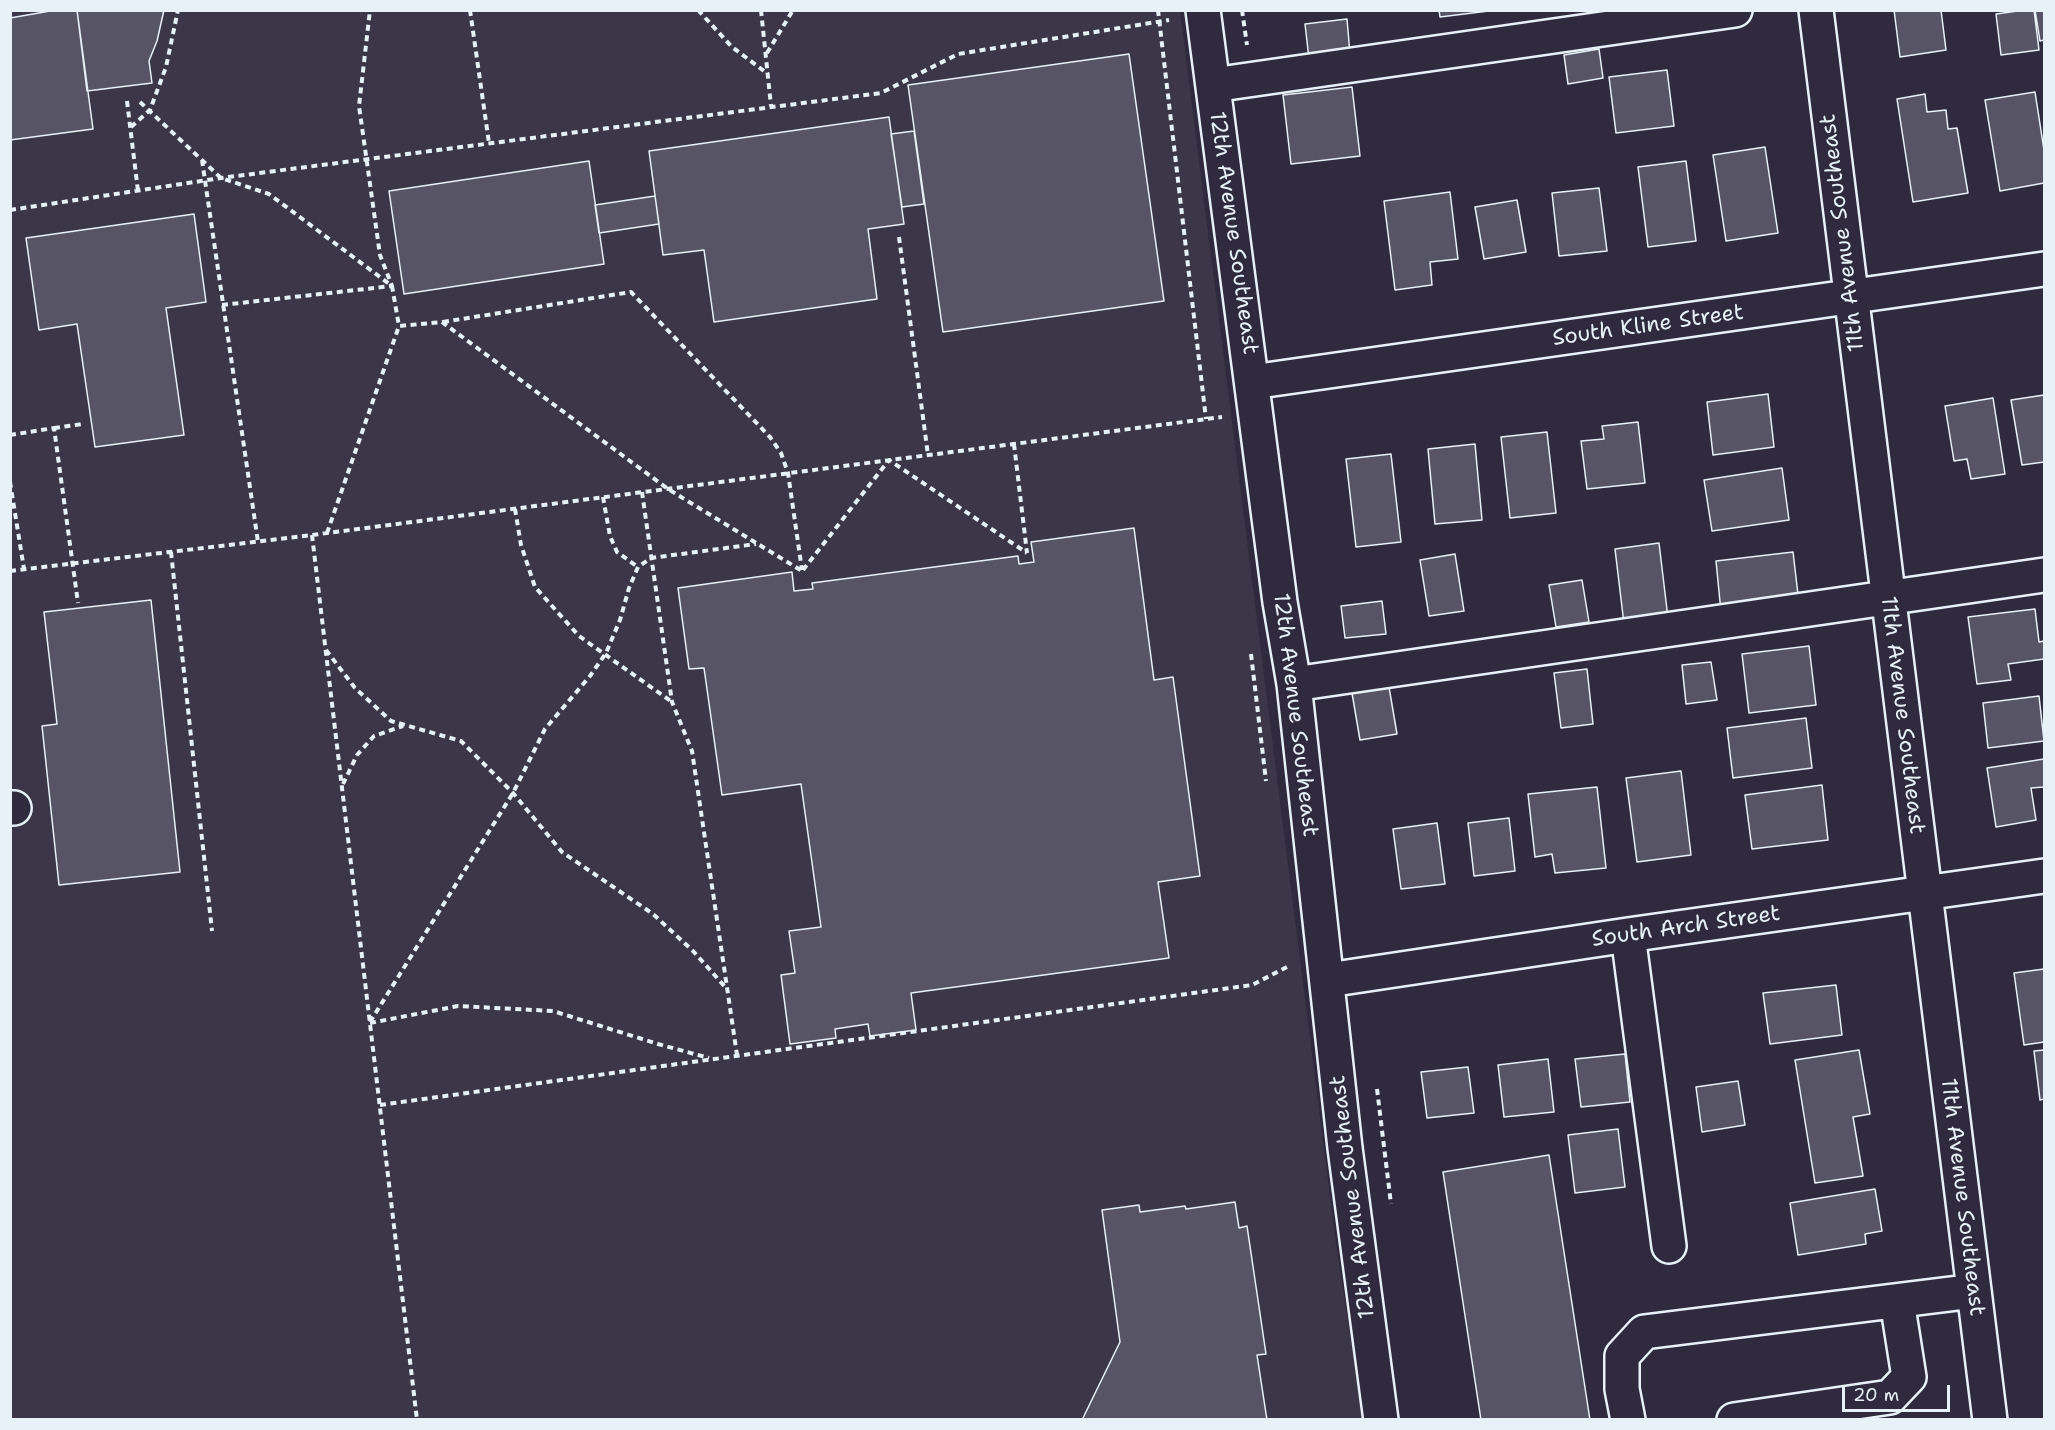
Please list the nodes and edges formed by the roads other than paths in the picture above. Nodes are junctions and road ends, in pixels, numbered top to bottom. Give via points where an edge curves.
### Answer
1 (1736, 10) edge
2 (1816, 10) edge
3 (1203, 13) edge
4 (1213, 85) junction
5 (2044, 269) edge
6 (1851, 297) junction
7 (1252, 382) junction
8 (2044, 575) edge
9 (1887, 598) junction
10 (1294, 684) junction
11 (2044, 876) edge
12 (1924, 893) junction
13 (1628, 935) junction
14 (1328, 980) junction
15 (1669, 1246) dead end
16 (1974, 1291) junction
17 (1897, 1301) junction
18 (1381, 1419) edge
19 (1628, 1419) edge
20 (1734, 1419) edge
21 (1990, 1419) edge

1 - 4 street
2 - 6 street, 11th Avenue Southeast
3 - 4 street, 12th Avenue Southeast
4 - 7 street, 12th Avenue Southeast
5 - 6 street, South Kline Street
6 - 7 street, South Kline Street
6 - 9 street, 11th Avenue Southeast
7 - 10 street, 12th Avenue Southeast
8 - 9 street
9 - 10 street
9 - 12 street, 11th Avenue Southeast
10 - 14 street, 12th Avenue Southeast
11 - 12 street, South Arch Street
12 - 13 street, South Arch Street
12 - 16 street, 11th Avenue Southeast
13 - 14 street, South Arch Street
13 - 15 street
14 - 18 street, 12th Avenue Southeast
16 - 17 street
16 - 21 street, 11th Avenue Southeast
17 - 19 street via 1644,1332 1622,1356 1622,1389
17 - 20 street via 1909,1377 1890,1397

